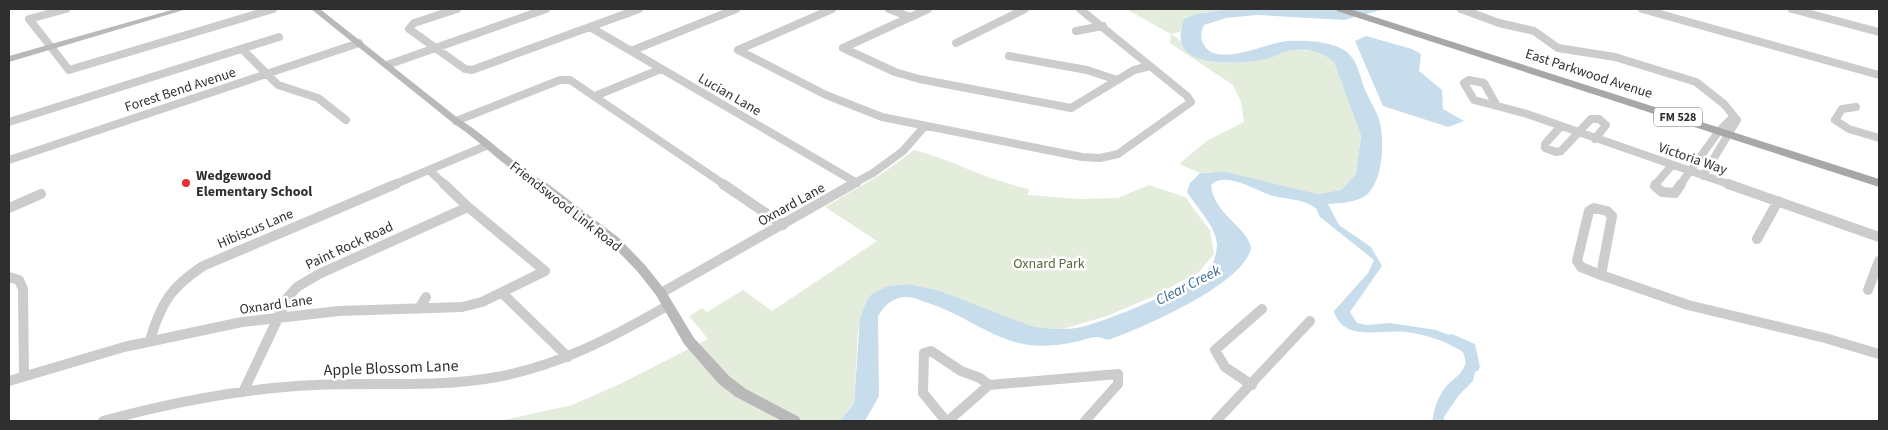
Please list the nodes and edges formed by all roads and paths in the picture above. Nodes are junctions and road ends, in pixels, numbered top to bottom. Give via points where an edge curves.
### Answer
1 (66, 9) edge
2 (164, 9) edge
3 (183, 9) edge
4 (273, 9) edge
5 (315, 9) edge
6 (456, 9) edge
7 (546, 9) edge
8 (639, 9) edge
9 (736, 9) edge
10 (832, 9) edge
11 (889, 9) edge
12 (928, 9) edge
13 (1025, 9) edge
14 (1080, 9) edge
15 (1341, 9) edge
16 (1461, 9) edge
17 (1642, 9) edge
18 (1792, 9) edge
19 (1800, 9) edge
20 (910, 17) junction
21 (1103, 26) junction
22 (590, 27) junction
23 (1879, 30) edge
24 (1076, 32) dead end
25 (279, 37) dead end
26 (359, 43) junction
27 (956, 43) dead end
28 (49, 44) junction
29 (435, 48) junction
30 (242, 49) junction
31 (632, 50) junction
32 (9, 53) edge
33 (1009, 56) dead end
34 (9, 59) edge
35 (387, 65) junction
36 (1150, 66) junction
37 (661, 69) junction
38 (268, 74) junction
39 (1879, 75) edge
40 (1117, 80) junction
41 (595, 96) junction
42 (1497, 106) dead end
43 (1856, 106) dead end
44 (1734, 116) joint
45 (346, 120) dead end
46 (456, 121) junction
47 (9, 122) edge
48 (924, 127) junction
49 (1560, 127) junction
50 (1578, 133) junction
51 (1725, 133) junction
52 (1595, 138) junction
53 (1879, 138) edge
54 (488, 145) junction
55 (9, 160) edge
56 (1672, 165) junction
57 (429, 170) junction
58 (1691, 172) junction
59 (1703, 176) junction
60 (856, 183) junction
61 (1879, 183) edge
62 (41, 194) dead end
63 (1778, 201) junction
64 (468, 206) junction
65 (9, 208) edge
66 (783, 225) junction
67 (1879, 237) edge
68 (1757, 239) dead end
69 (1879, 261) edge
70 (1601, 275) junction
71 (11, 277) edge
72 (1868, 290) dead end
73 (502, 293) junction
74 (661, 293) junction
75 (426, 297) dead end
76 (668, 306) junction
77 (420, 309) junction
78 (1262, 309) dead end
79 (278, 317) junction
80 (1310, 321) dead end
81 (150, 340) junction
82 (1879, 354) edge
83 (568, 357) junction
84 (1118, 374) joint
85 (24, 376) junction
86 (9, 381) edge
87 (989, 385) junction
88 (1252, 385) junction
89 (243, 392) junction
90 (103, 421) edge
91 (794, 421) edge
92 (947, 421) edge
93 (1085, 421) edge
94 (1216, 421) edge

1 - 28 street via 29,19
2 - 28 main road
3 - 28 main road
4 - 28 street via 69,70
5 - 26 main road, Friendswood Link Road
6 - 29 street via 410,26
7 - 29 street
8 - 22 street
9 - 31 street
10 - 48 street via 738,50 851,106
11 - 20 street
12 - 20 street
13 - 27 street
14 - 21 street
15 - 51 main road, East Parkwood Avenue / FM 528
16 - 44 street via 1534,31 1558,48 1636,64 1702,85
17 - 39 street
18 - 23 street
19 - 23 street
20 - 40 street via 844,48 895,72 919,79 1071,108
21 - 24 street
21 - 36 street
22 - 29 street via 472,70 465,69
22 - 31 street, Lucian Lane
25 - 30 street
26 - 35 main road, Friendswood Link Road
26 - 38 street, Forest Bend Avenue
28 - 32 main road
28 - 34 main road
29 - 35 street
30 - 38 street
30 - 47 street
31 - 37 street, Lucian Lane
33 - 40 street via 1088,70
35 - 46 main road, Friendswood Link Road
36 - 40 street via 1134,70
36 - 48 street via 1191,102 1108,158 1092,159
37 - 41 street
37 - 60 street, Lucian Lane
38 - 45 street via 283,88 323,100
38 - 55 street, Forest Bend Avenue
41 - 46 street via 565,80
41 - 66 street
42 - 49 street, Victoria Way
43 - 53 street via 1842,109 1836,122
44 - 51 street via 1736,123
46 - 54 main road, Friendswood Link Road
48 - 60 street, Oxnard Lane via 903,151
49 - 50 street, Victoria Way
49 - 50 street via 1545,144 1550,151 1561,151
50 - 52 street, Victoria Way
50 - 52 street via 1591,119 1601,119 1606,125
51 - 58 street
51 - 59 street
51 - 61 main road, East Parkwood Avenue / FM 528
52 - 56 street, Victoria Way
54 - 57 street, Hibiscus Lane
54 - 74 main road, Friendswood Link Road via 615,241
56 - 58 street, Victoria Way
56 - 58 street via 1655,186 1662,192 1675,193
57 - 64 street
57 - 81 street, Hibiscus Lane via 222,256 183,278 168,293
58 - 59 street, Victoria Way
59 - 63 street, Victoria Way
60 - 66 street, Oxnard Lane
62 - 65 street
63 - 67 street, Victoria Way
63 - 68 street
64 - 73 street, Oxnard Lane via 545,271
64 - 79 street, Paint Rock Road via 307,279 288,297
66 - 74 street, Oxnard Lane
69 - 72 street
70 - 70 street via 1582,267 1577,261 1589,211 1594,208 1607,211 1612,216
70 - 82 street via 1688,305
71 - 85 street via 19,280 23,289
73 - 77 street, Oxnard Lane via 462,307
73 - 83 street
74 - 76 main road, Friendswood Link Road
75 - 77 street
76 - 83 street, Apple Blossom Lane via 615,336
76 - 91 main road, Friendswood Link Road via 689,341 724,380
77 - 79 street, Oxnard Lane
78 - 88 street via 1215,350 1218,360 1228,371
79 - 81 street, Oxnard Lane
79 - 89 street, Paint Rock Road
80 - 88 street
81 - 85 street, Oxnard Lane
83 - 89 street, Apple Blossom Lane via 497,377 464,381 314,385
84 - 87 street
84 - 93 street via 1118,384
85 - 86 street, Oxnard Lane
87 - 92 street
87 - 92 street via 931,352 924,354 924,393 933,408
88 - 94 street
89 - 90 street, Apple Blossom Lane via 168,404

